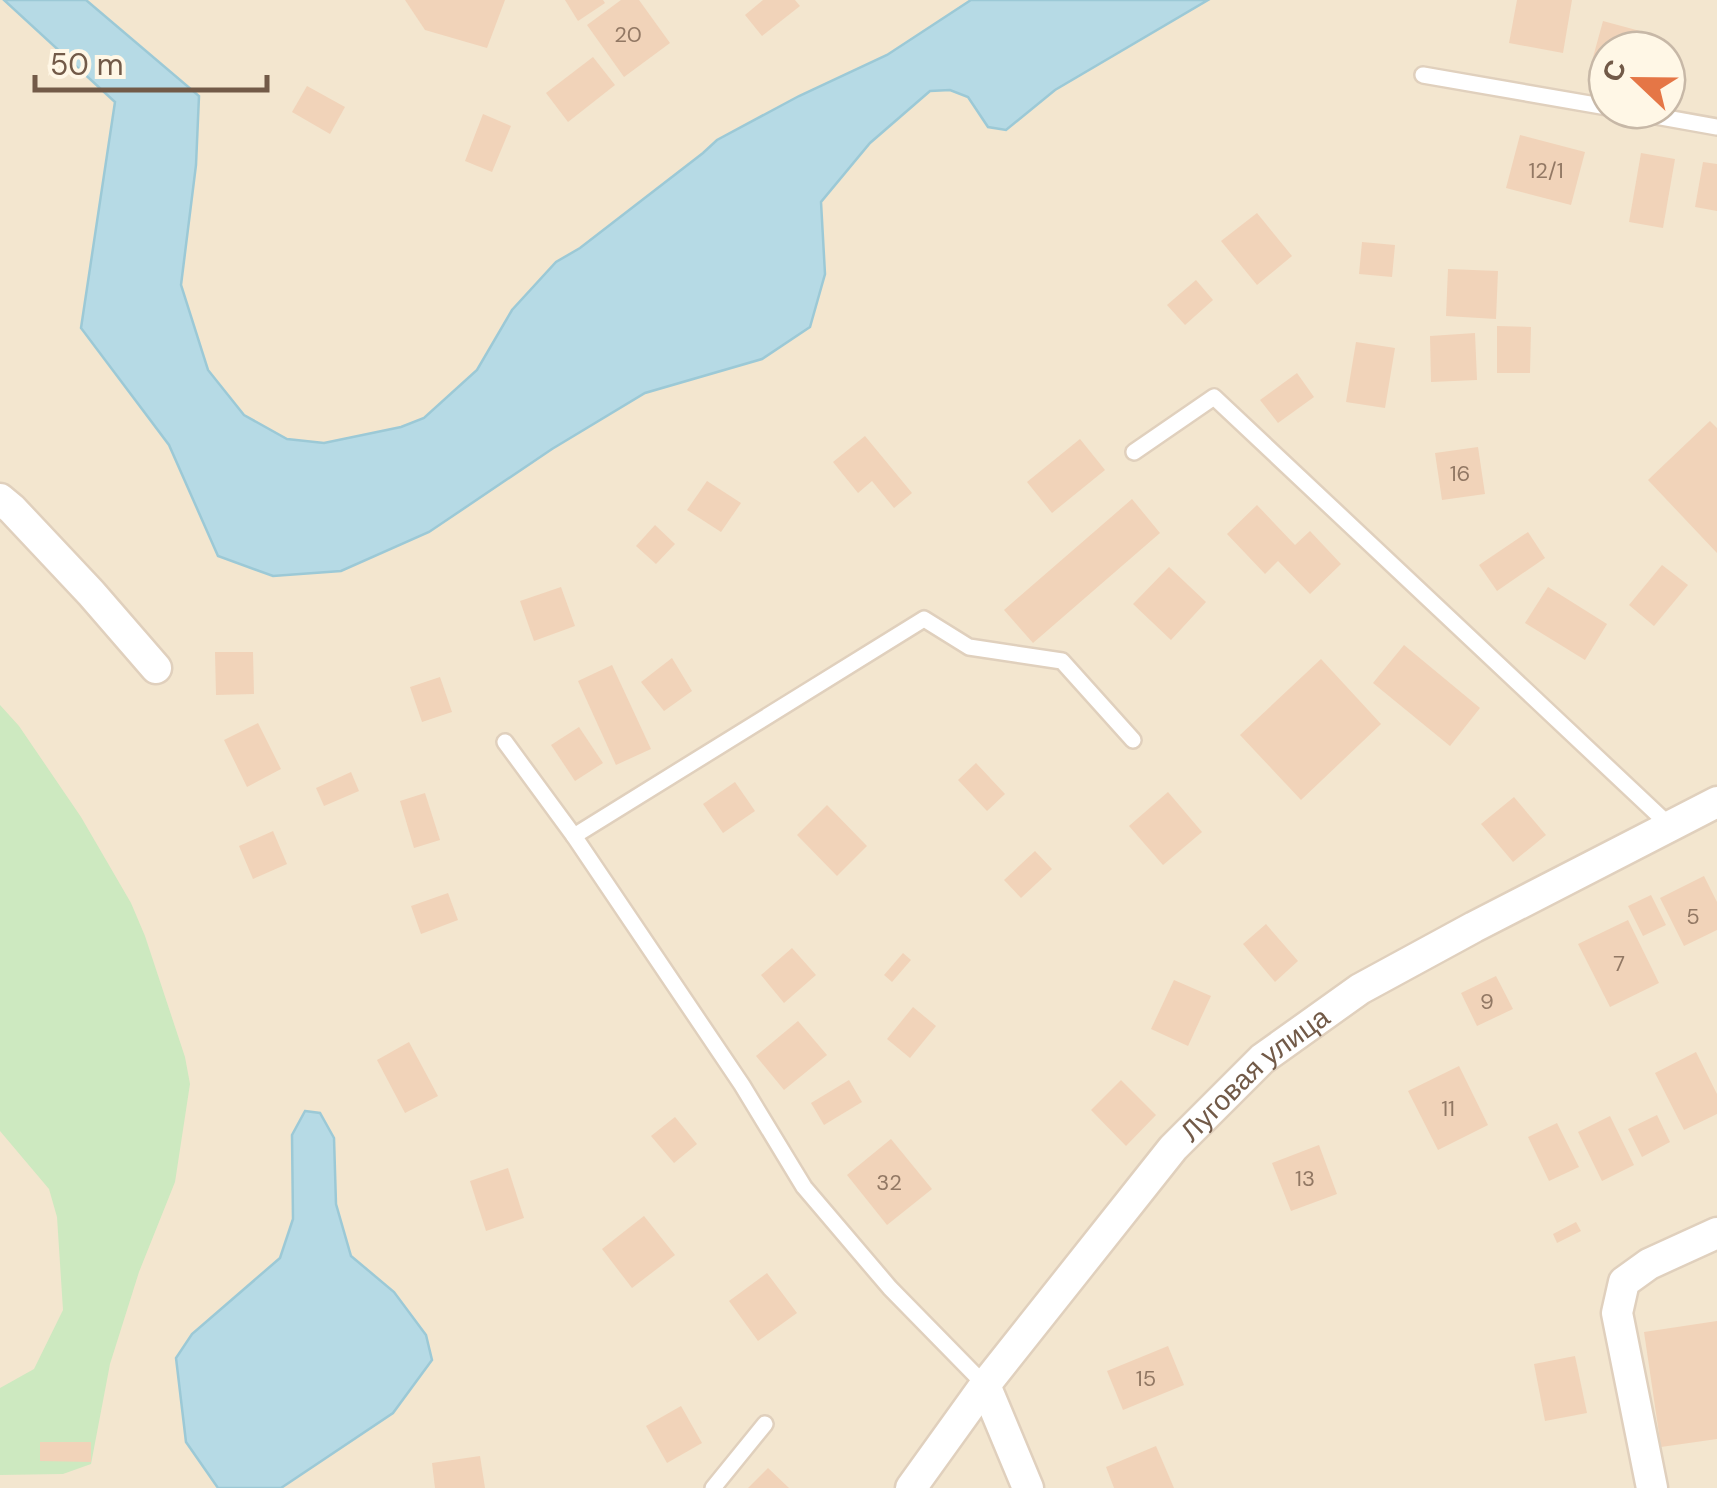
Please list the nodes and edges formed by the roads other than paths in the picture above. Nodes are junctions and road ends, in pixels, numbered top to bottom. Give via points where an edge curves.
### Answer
1 (1424, 75) dead end
2 (1587, 104) edge
3 (1687, 122) edge
4 (1717, 127) edge
5 (1134, 452) dead end
6 (0, 499) edge
7 (156, 668) dead end
8 (1133, 740) dead end
9 (505, 742) dead end
10 (1717, 802) edge
11 (1670, 826) junction
12 (574, 836) junction
13 (1717, 1233) edge
14 (985, 1385) junction
15 (765, 1424) dead end
16 (713, 1488) edge
17 (911, 1488) edge
18 (1028, 1488) edge
19 (1652, 1488) edge

1 - 2 lane
3 - 4 lane
5 - 11 lane via 1214,397
6 - 7 street
8 - 12 lane via 1062,661 969,647 924,619
9 - 12 lane
10 - 11 street, Луговая улица
11 - 14 street, Луговая улица via 1360,988 1262,1059 1172,1148
12 - 14 lane via 804,1186 890,1288
13 - 19 street via 1624,1282 1617,1312
14 - 17 street, Луговая улица
14 - 18 street
15 - 16 lane

